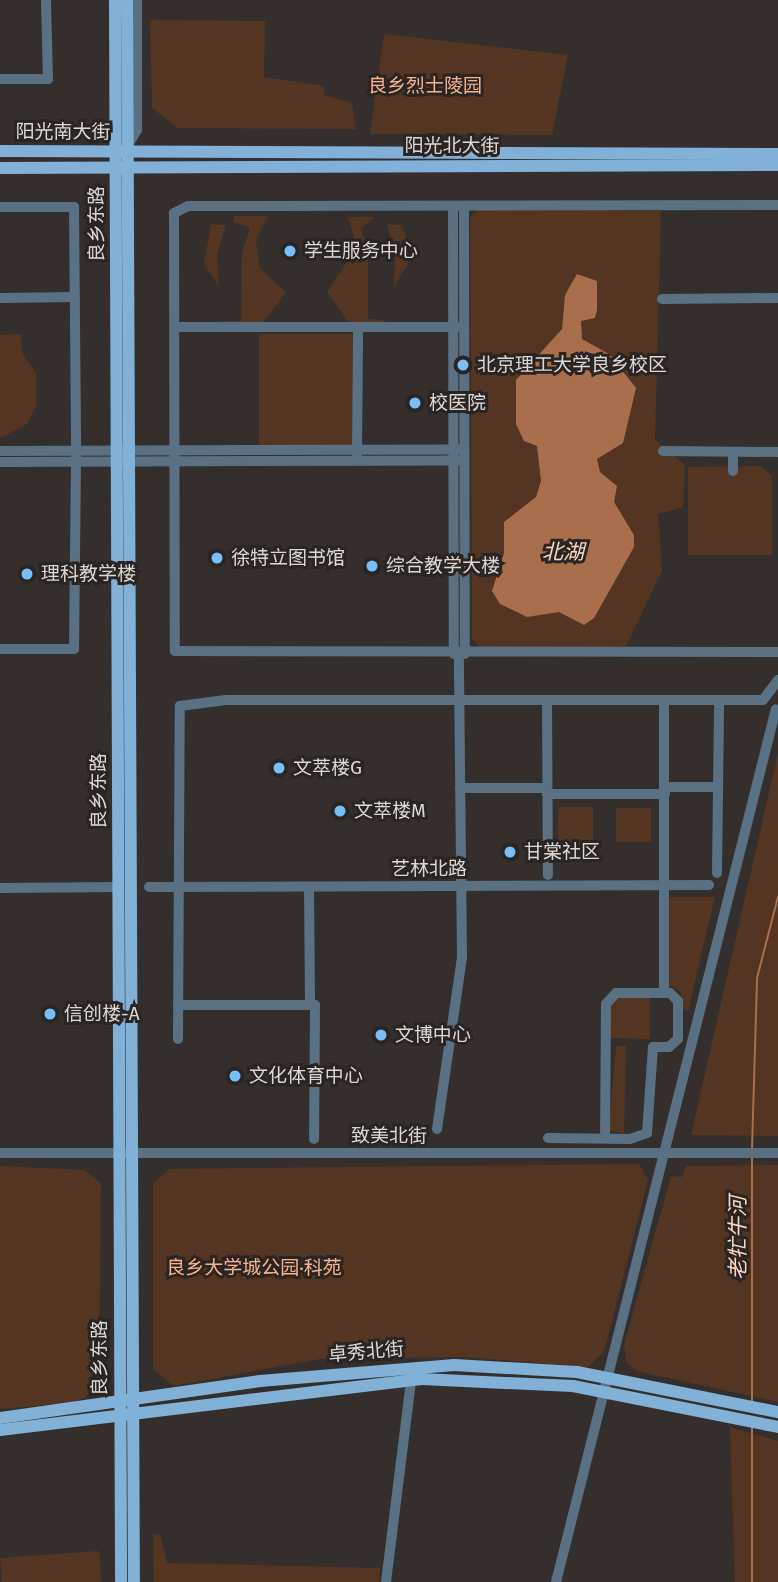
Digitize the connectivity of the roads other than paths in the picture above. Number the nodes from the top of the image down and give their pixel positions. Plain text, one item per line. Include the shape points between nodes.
1 (46, 0) edge
2 (115, 0) edge
3 (127, 0) edge
4 (137, 0) edge
5 (0, 79) edge
6 (123, 150) junction
7 (0, 151) edge
8 (778, 155) edge
9 (778, 165) edge
10 (121, 167) junction
11 (0, 168) edge
12 (778, 205) edge
13 (458, 206) junction
14 (0, 207) edge
15 (75, 297) junction
16 (0, 298) edge
17 (778, 298) edge
18 (662, 299) dead end
19 (175, 327) junction
20 (358, 327) junction
21 (458, 327) junction
22 (0, 451) edge
23 (663, 452) dead end
24 (733, 452) junction
25 (778, 452) edge
26 (458, 454) junction
27 (80, 455) junction
28 (122, 455) junction
29 (171, 455) junction
30 (357, 455) junction
31 (0, 462) edge
32 (733, 471) dead end
33 (0, 649) edge
34 (778, 652) edge
35 (459, 654) junction
36 (123, 678) junction
37 (778, 680) edge
38 (459, 701) junction
39 (547, 701) junction
40 (664, 701) junction
41 (719, 701) junction
42 (775, 709) dead end
43 (718, 787) junction
44 (460, 788) junction
45 (547, 791) junction
46 (665, 791) junction
47 (718, 873) dead end
48 (548, 874) dead end
49 (461, 886) junction
50 (665, 886) junction
51 (709, 886) dead end
52 (118, 887) junction
53 (149, 887) dead end
54 (178, 887) junction
55 (309, 887) junction
56 (0, 888) edge
57 (664, 992) junction
58 (178, 1005) junction
59 (310, 1005) junction
60 (178, 1039) dead end
61 (437, 1129) dead end
62 (314, 1139) dead end
63 (548, 1139) dead end
64 (605, 1139) junction
65 (0, 1153) edge
66 (125, 1153) junction
67 (776, 1153) edge
68 (665, 1154) junction
69 (412, 1374) junction
70 (607, 1376) junction
71 (604, 1391) junction
72 (133, 1408) junction
73 (119, 1410) junction
74 (776, 1411) edge
75 (0, 1418) edge
76 (776, 1426) edge
77 (0, 1430) edge
78 (121, 1582) edge
79 (134, 1582) edge
80 (386, 1582) edge
81 (556, 1582) edge

1 - 5 street via 48,79
2 - 6 main road
3 - 6 main road
4 - 6 street via 138,130
6 - 7 main road, 阳光南大街
6 - 8 main road, 阳光北大街
6 - 10 main road, 良乡东路
9 - 10 main road, 阳光北大街
10 - 11 main road, 阳光南大街
10 - 28 main road, 良乡东路
12 - 13 street
13 - 19 street via 179,208
13 - 21 street
14 - 15 street via 74,208
15 - 16 street
15 - 27 street
17 - 18 street
19 - 20 street
19 - 29 street
20 - 21 street
20 - 30 street
21 - 26 street
22 - 27 street
23 - 24 street
24 - 25 street
24 - 32 street
26 - 30 street
26 - 35 street
27 - 28 street
27 - 31 street
27 - 33 street via 74,649
28 - 29 street
28 - 36 main road, 良乡东路
29 - 30 street
29 - 35 street via 175,650
34 - 35 street
35 - 38 street
36 - 52 main road, 良乡东路
36 - 66 main road, 良乡东路
37 - 41 street via 763,700
38 - 39 street
38 - 44 street
38 - 54 street via 226,700 180,706
39 - 40 street
39 - 45 street
40 - 41 street
40 - 46 street
41 - 43 street
42 - 68 street
43 - 46 street
43 - 47 street
44 - 45 street
44 - 49 street
45 - 46 street
45 - 48 street
46 - 50 street
49 - 50 street, 艺林北路
49 - 55 street, 艺林北路
49 - 61 street via 462,957
50 - 51 street, 艺林北路
50 - 57 street
52 - 56 street
52 - 66 main road, 良乡东路
53 - 54 street, 艺林北路
54 - 55 street, 艺林北路
54 - 58 street
55 - 59 street
57 - 64 street via 615,993 606,1004
57 - 64 street via 678,1001 678,1039 669,1047 653,1047 652,1126 636,1139
58 - 59 street
58 - 60 street
59 - 62 street
63 - 64 street
65 - 66 street, 致美北街
66 - 68 street, 致美北街
66 - 72 main road, 良乡东路
66 - 73 main road, 良乡东路
67 - 68 street, 致美北街
68 - 70 street
69 - 70 main road, 卓秀北街 via 508,1365
69 - 71 main road, 卓秀北街
69 - 72 main road, 卓秀北街
69 - 80 street
70 - 71 street
70 - 74 main road, 卓秀北街
71 - 76 main road, 卓秀北街
71 - 81 street
72 - 73 main road, 卓秀北街
72 - 79 main road, 良乡东路
73 - 75 main road, 卓秀北街
73 - 77 main road
73 - 78 main road, 良乡东路

